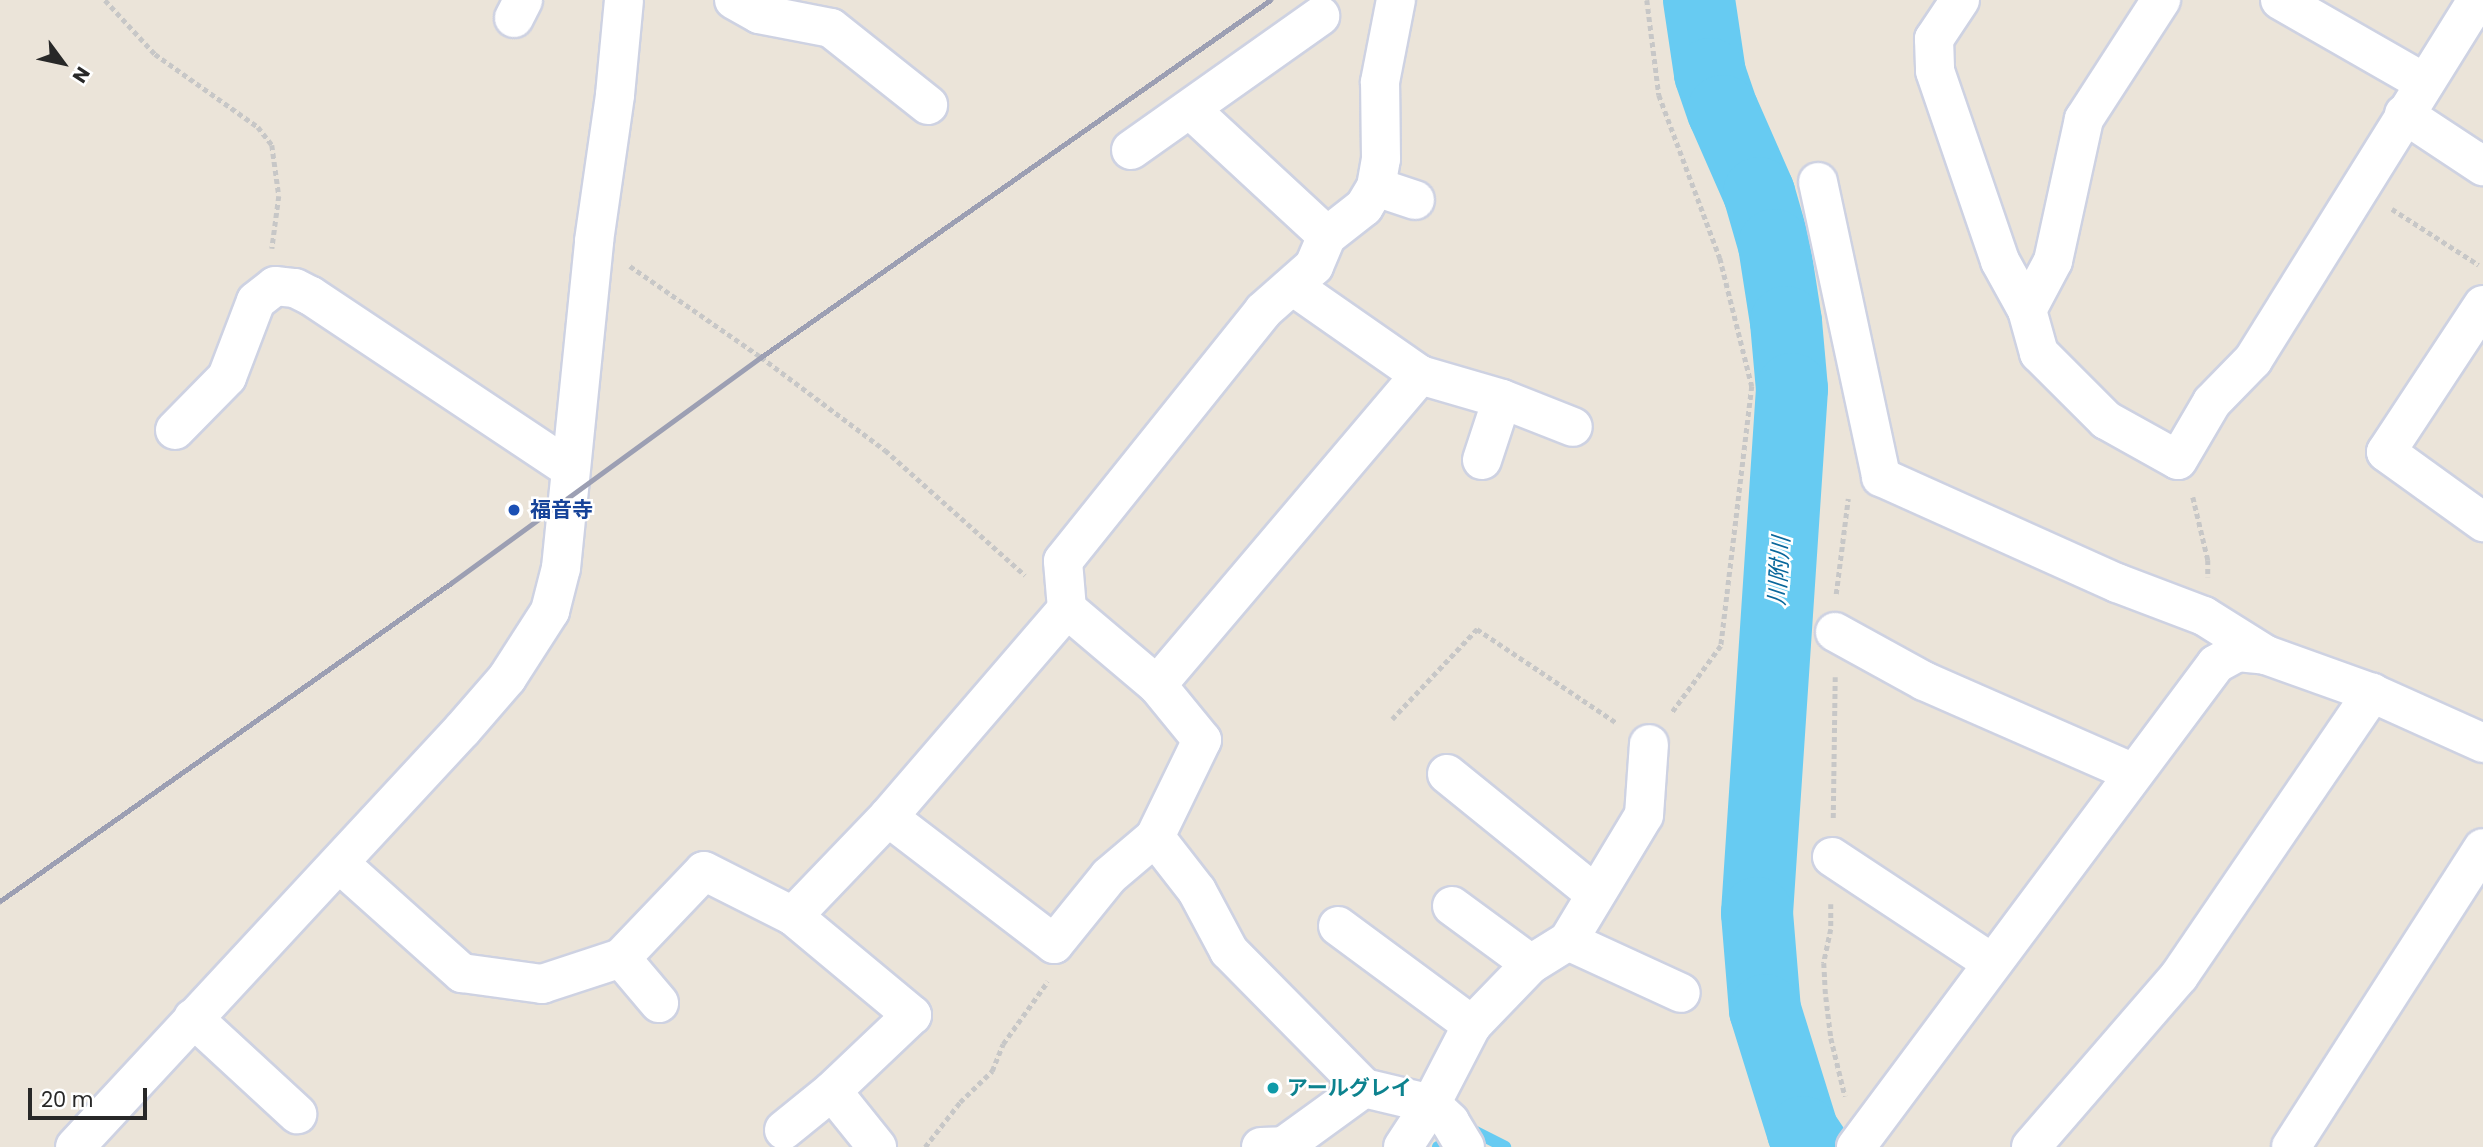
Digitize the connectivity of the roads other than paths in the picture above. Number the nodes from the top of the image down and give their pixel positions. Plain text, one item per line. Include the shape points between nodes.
1 (624, 0) edge
2 (734, 0) edge
3 (1960, 0) edge
4 (2161, 0) edge
5 (2280, 0) edge
6 (2477, 0) edge
7 (1406, 4) edge
8 (1320, 16) dead end
9 (2425, 82) junction
10 (928, 105) dead end
11 (1190, 109) junction
12 (2404, 114) junction
13 (1131, 150) dead end
14 (2483, 166) edge
15 (1818, 182) dead end
16 (1376, 187) junction
17 (1415, 200) dead end
18 (1327, 236) junction
19 (1294, 287) junction
20 (2483, 306) edge
21 (2027, 310) junction
22 (1420, 374) junction
23 (1502, 398) junction
24 (1573, 427) dead end
25 (175, 430) dead end
26 (1482, 460) dead end
27 (570, 469) junction
28 (2483, 523) edge
29 (1067, 609) junction
30 (1835, 632) road end
31 (2266, 655) junction
32 (1157, 685) junction
33 (2372, 693) junction
34 (2483, 743) edge
35 (1649, 744) road end
36 (2134, 773) junction
37 (1447, 774) dead end
38 (888, 817) junction
39 (1155, 837) junction
40 (2483, 848) edge
41 (1832, 857) road end
42 (340, 864) junction
43 (1595, 894) junction
44 (1452, 906) dead end
45 (793, 916) junction
46 (1338, 926) dead end
47 (1568, 941) junction
48 (621, 958) junction
49 (1992, 963) junction
50 (1531, 964) junction
51 (1681, 993) dead end
52 (659, 1003) dead end
53 (193, 1018) junction
54 (1472, 1025) junction
55 (1364, 1088) junction
56 (832, 1091) junction
57 (298, 1114) dead end
58 (1449, 1124) edge
59 (784, 1130) dead end
60 (1869, 1143) edge
61 (75, 1147) edge
62 (877, 1147) edge
63 (1261, 1147) edge
64 (1403, 1147) edge
65 (2031, 1147) edge
66 (2291, 1147) edge

1 - 27 street
2 - 10 street via 759,14 831,28
3 - 21 street via 1934,39 1935,71 2000,261
4 - 21 street via 2084,119 2053,261
5 - 9 street
6 - 9 street
7 - 16 street via 1380,82 1381,159
8 - 11 street
9 - 12 street
11 - 13 street
11 - 18 street
12 - 14 street
12 - 21 street via 2253,360 2212,402 2178,460 2106,420 2076,392 2039,353
15 - 31 street via 1881,477 2117,583 2204,616
16 - 17 street
16 - 18 street via 1364,206
18 - 19 street via 1314,266
19 - 22 street
19 - 29 street via 1263,311 1063,561
20 - 28 street via 2385,452
22 - 23 street
22 - 32 street
23 - 24 street
23 - 26 street
25 - 27 street via 227,377 256,301 275,286 311,296
27 - 42 street via 561,568 550,611 532,643 462,730
29 - 32 street
29 - 38 street
30 - 36 street via 1924,681
31 - 33 street
31 - 36 street via 2238,652 2216,664
32 - 39 street via 1202,740
33 - 34 street
33 - 65 street via 2179,976
35 - 43 street via 1644,815
36 - 49 street
37 - 43 street
38 - 39 street via 1054,944 1108,876
38 - 45 street
39 - 55 street via 1197,891 1229,951
40 - 66 street
41 - 49 street
42 - 48 street via 462,974 542,984
42 - 53 street
43 - 47 street
44 - 50 street
45 - 48 street via 704,871
45 - 56 street via 912,1015
46 - 54 street
47 - 50 street
47 - 51 street
48 - 52 street
49 - 60 street
50 - 54 street
53 - 57 street
53 - 61 street
54 - 58 street
55 - 58 street
55 - 63 street via 1284,1146
56 - 59 street
56 - 62 street
58 - 64 street

